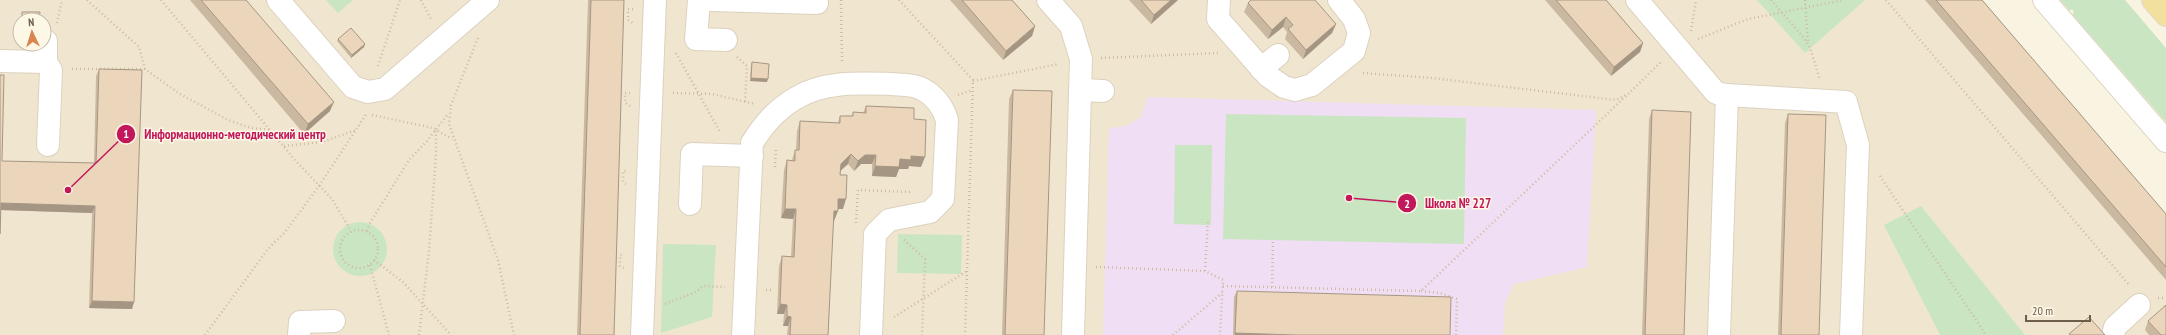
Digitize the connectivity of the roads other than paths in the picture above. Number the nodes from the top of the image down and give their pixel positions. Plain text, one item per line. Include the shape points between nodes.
1 (278, 0) edge
2 (488, 0) edge
3 (655, 0) edge
4 (699, 0) edge
5 (710, 0) edge
6 (1048, 0) edge
7 (1219, 0) edge
8 (1339, 0) edge
9 (1637, 0) edge
10 (2044, 0) edge
11 (2153, 0) edge
12 (817, 3) dead end
13 (2166, 15) edge
14 (726, 40) road end
15 (0, 61) edge
16 (1080, 90) junction
17 (1103, 91) dead end
18 (1727, 95) junction
19 (2166, 141) edge
20 (48, 145) dead end
21 (743, 156) junction
22 (690, 204) dead end
23 (2139, 305) road end
24 (334, 321) dead end
25 (300, 335) edge
26 (642, 335) edge
27 (743, 335) edge
28 (871, 335) edge
29 (1073, 335) edge
30 (1718, 335) edge
31 (1851, 335) edge
32 (2113, 335) edge

1 - 2 street via 367,103
3 - 26 street
4 - 14 street via 696,38
5 - 12 street
6 - 16 street via 1070,26 1081,59
7 - 8 street via 1218,19 1247,52 1269,62 1268,76 1284,87 1295,90 1312,85 1354,51 1359,33 1354,19
9 - 18 street via 1681,46 1716,93
10 - 19 street
11 - 13 main road
15 - 20 street via 48,57
16 - 17 street
16 - 29 street
18 - 30 street
18 - 31 street via 1846,102 1858,145
21 - 22 street via 692,154
21 - 27 street
21 - 28 street via 766,121 778,110 797,97 817,89 859,83 908,85 923,89 944,109 947,120 943,199 930,212 889,220 875,234
23 - 32 street via 2115,327
24 - 25 street via 300,322

